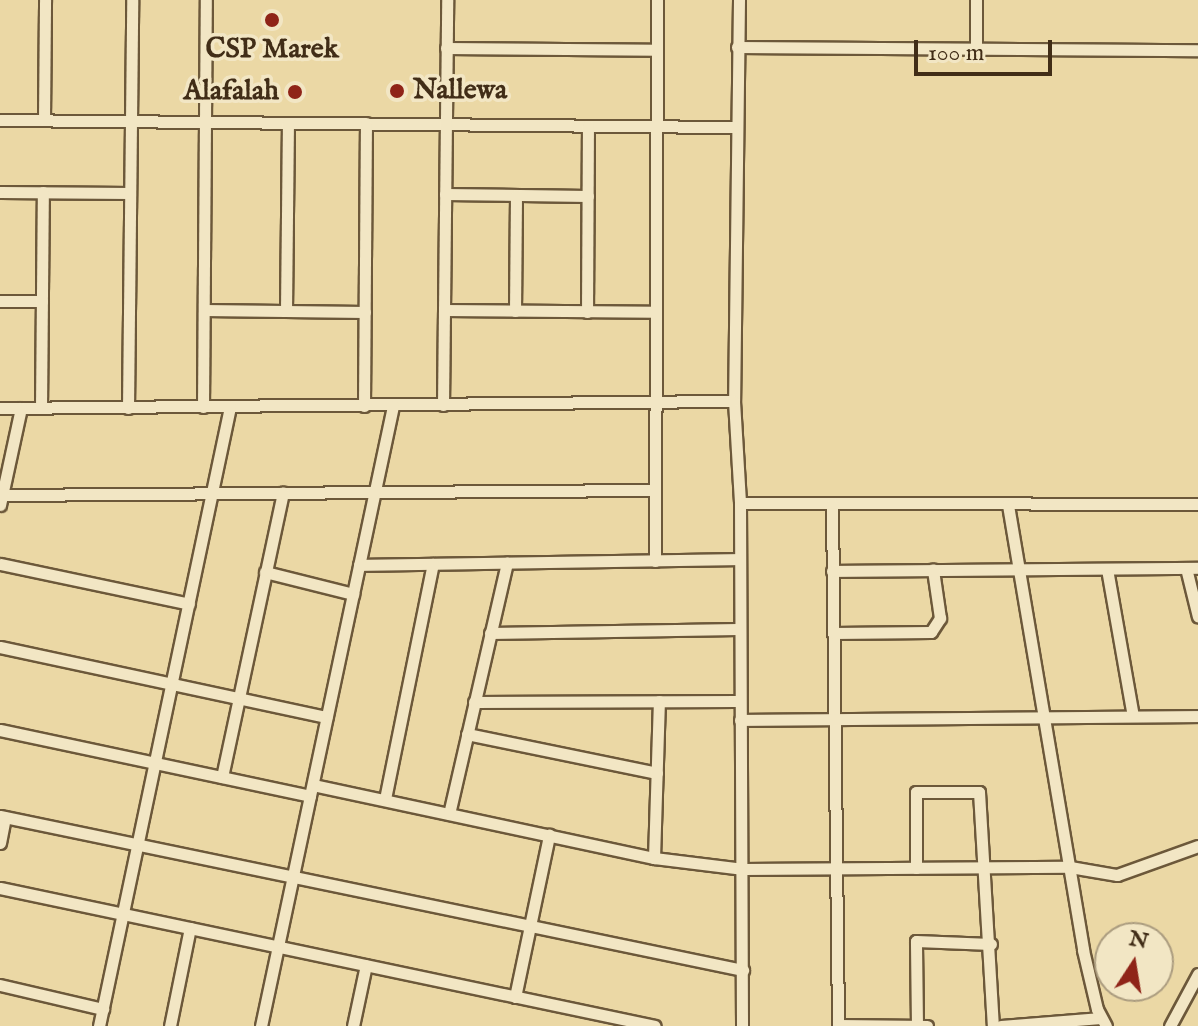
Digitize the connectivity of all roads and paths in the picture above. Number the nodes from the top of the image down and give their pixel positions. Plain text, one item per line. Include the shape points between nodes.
1 (45, 0) edge
2 (132, 0) edge
3 (206, 0) edge
4 (447, 0) edge
5 (657, 0) edge
6 (739, 0) edge
7 (976, 0) edge
8 (737, 47) junction
9 (446, 48) junction
10 (976, 49) junction
11 (656, 50) junction
12 (1198, 50) edge
13 (0, 120) edge
14 (44, 120) junction
15 (131, 121) junction
16 (205, 122) junction
17 (288, 123) junction
18 (366, 123) junction
19 (445, 124) junction
20 (588, 126) junction
21 (656, 127) junction
22 (734, 127) junction
23 (0, 192) edge
24 (43, 192) junction
25 (130, 193) junction
26 (445, 194) junction
27 (516, 195) junction
28 (588, 196) junction
29 (0, 301) edge
30 (42, 301) junction
31 (204, 310) junction
32 (444, 310) junction
33 (286, 311) junction
34 (515, 311) junction
35 (365, 312) junction
36 (587, 312) junction
37 (654, 312) junction
38 (734, 401) junction
39 (653, 404) junction
40 (443, 405) junction
41 (364, 406) junction
42 (393, 406) junction
43 (203, 407) junction
44 (230, 407) junction
45 (0, 408) edge
46 (21, 408) junction
47 (41, 408) junction
48 (128, 408) junction
49 (655, 490) junction
50 (212, 492) junction
51 (283, 492) junction
52 (374, 494) junction
53 (1, 498) edge
54 (740, 503) junction
55 (832, 504) junction
56 (1198, 504) edge
57 (1008, 505) junction
58 (738, 559) junction
59 (655, 561) junction
60 (507, 563) junction
61 (0, 564) edge
62 (433, 564) junction
63 (359, 565) junction
64 (1192, 568) edge
65 (1019, 569) junction
66 (1107, 569) junction
67 (933, 570) junction
68 (832, 571) junction
69 (265, 572) junction
70 (353, 594) junction
71 (189, 604) junction
72 (1198, 617) edge
73 (738, 629) junction
74 (490, 633) junction
75 (833, 633) junction
76 (0, 647) edge
77 (171, 685) junction
78 (238, 699) junction
79 (659, 701) junction
80 (738, 701) junction
81 (474, 702) junction
82 (1133, 716) junction
83 (1198, 716) edge
84 (327, 717) junction
85 (1045, 718) junction
86 (834, 719) junction
87 (740, 720) junction
88 (0, 730) edge
89 (467, 734) junction
90 (155, 763) junction
91 (657, 773) junction
92 (222, 777) junction
93 (311, 790) junction
94 (385, 799) junction
95 (449, 814) junction
96 (3, 817) edge
97 (549, 835) junction
98 (0, 843) edge
99 (138, 845) junction
100 (1198, 846) edge
101 (654, 858) junction
102 (1070, 867) junction
103 (916, 868) junction
104 (986, 868) junction
105 (743, 869) junction
106 (836, 869) junction
107 (293, 877) junction
108 (0, 888) edge
109 (123, 914) junction
110 (530, 927) junction
111 (190, 928) junction
112 (991, 944) junction
113 (278, 947) junction
114 (366, 965) junction
115 (743, 970) junction
116 (1198, 974) edge
117 (0, 985) edge
118 (515, 997) junction
119 (103, 1009) junction
120 (606, 1021) edge
121 (1104, 1022) edge
122 (99, 1026) edge
123 (170, 1026) edge
124 (261, 1026) edge
125 (353, 1026) edge
126 (655, 1026) edge
127 (742, 1026) edge
128 (838, 1026) edge
129 (917, 1026) edge
130 (927, 1026) edge
131 (993, 1026) edge
132 (1001, 1026) edge
133 (1170, 1026) edge

1 - 14 street
2 - 15 street
3 - 16 street
4 - 9 street
5 - 11 street
6 - 8 street
7 - 10 street
8 - 10 street
8 - 22 street
9 - 11 street
9 - 19 street
10 - 12 street
11 - 21 street
13 - 14 street
14 - 15 street
15 - 16 street
15 - 25 street
16 - 17 street
16 - 31 street
17 - 18 street
17 - 33 street
18 - 19 street
18 - 35 street
19 - 20 street
19 - 26 street
20 - 21 street
20 - 28 street
21 - 22 street
21 - 37 street
22 - 38 street
23 - 24 street
24 - 25 street
24 - 30 street
25 - 48 street
26 - 27 street
26 - 32 street
27 - 28 street
27 - 34 street
28 - 36 street
29 - 30 street
30 - 47 street
31 - 33 street
31 - 43 street
32 - 34 street
32 - 40 street
33 - 35 street
34 - 36 street
35 - 41 street
36 - 37 street
37 - 39 street
38 - 39 street
38 - 54 street
39 - 40 street
39 - 49 street
40 - 42 street
41 - 42 street
41 - 44 street
42 - 52 street
43 - 44 street
43 - 48 street
44 - 50 street
45 - 46 street
46 - 47 street
46 - 53 street
47 - 48 street
49 - 52 street
49 - 59 street
50 - 51 street
50 - 53 street
50 - 71 street
51 - 52 street
51 - 69 street
52 - 63 street
54 - 55 street
54 - 58 street
55 - 57 street
55 - 68 street
56 - 57 street
57 - 65 street
58 - 59 street
58 - 73 street
59 - 60 street
60 - 62 street
60 - 74 street
61 - 71 street
62 - 63 street
62 - 94 street
63 - 70 street
64 - 66 street
64 - 72 street
65 - 66 street
65 - 67 street
65 - 85 street
66 - 82 street
67 - 68 street
67 - 75 street via 940,618 931,632
68 - 75 street
69 - 70 street
69 - 78 street
70 - 84 street
71 - 77 street
73 - 74 street
73 - 80 street
74 - 81 street
75 - 86 street
76 - 77 street
77 - 78 street
77 - 90 street
78 - 84 street
78 - 92 street
79 - 80 street
79 - 81 street
79 - 91 street
80 - 87 street
81 - 89 street
82 - 83 street
82 - 85 street
84 - 93 street
85 - 86 street
85 - 102 street
86 - 87 street
86 - 106 street
87 - 105 street
88 - 90 street
89 - 91 street
89 - 95 street
90 - 92 street
90 - 99 street
91 - 101 street
92 - 93 street
93 - 94 street
93 - 107 street
94 - 95 street
95 - 97 street
96 - 98 street
96 - 99 street
97 - 101 street
97 - 110 street
99 - 107 street
99 - 109 street
100 - 102 street via 1123,875
101 - 105 street
102 - 104 street
102 - 121 street via 1085,963
103 - 104 street
103 - 104 street via 916,792 979,792
103 - 106 street
104 - 112 street
105 - 106 street
105 - 115 street
106 - 128 street
107 - 110 street
107 - 113 street
108 - 109 street
109 - 111 street
109 - 119 street
110 - 115 street
110 - 118 street
111 - 113 street
111 - 123 street
112 - 129 street via 916,941
112 - 131 street
113 - 114 street
113 - 124 street
114 - 118 street
114 - 125 street
115 - 127 street
116 - 133 street
117 - 119 street
118 - 120 street
119 - 122 street
120 - 126 street
121 - 132 street
128 - 129 street
129 - 130 street

